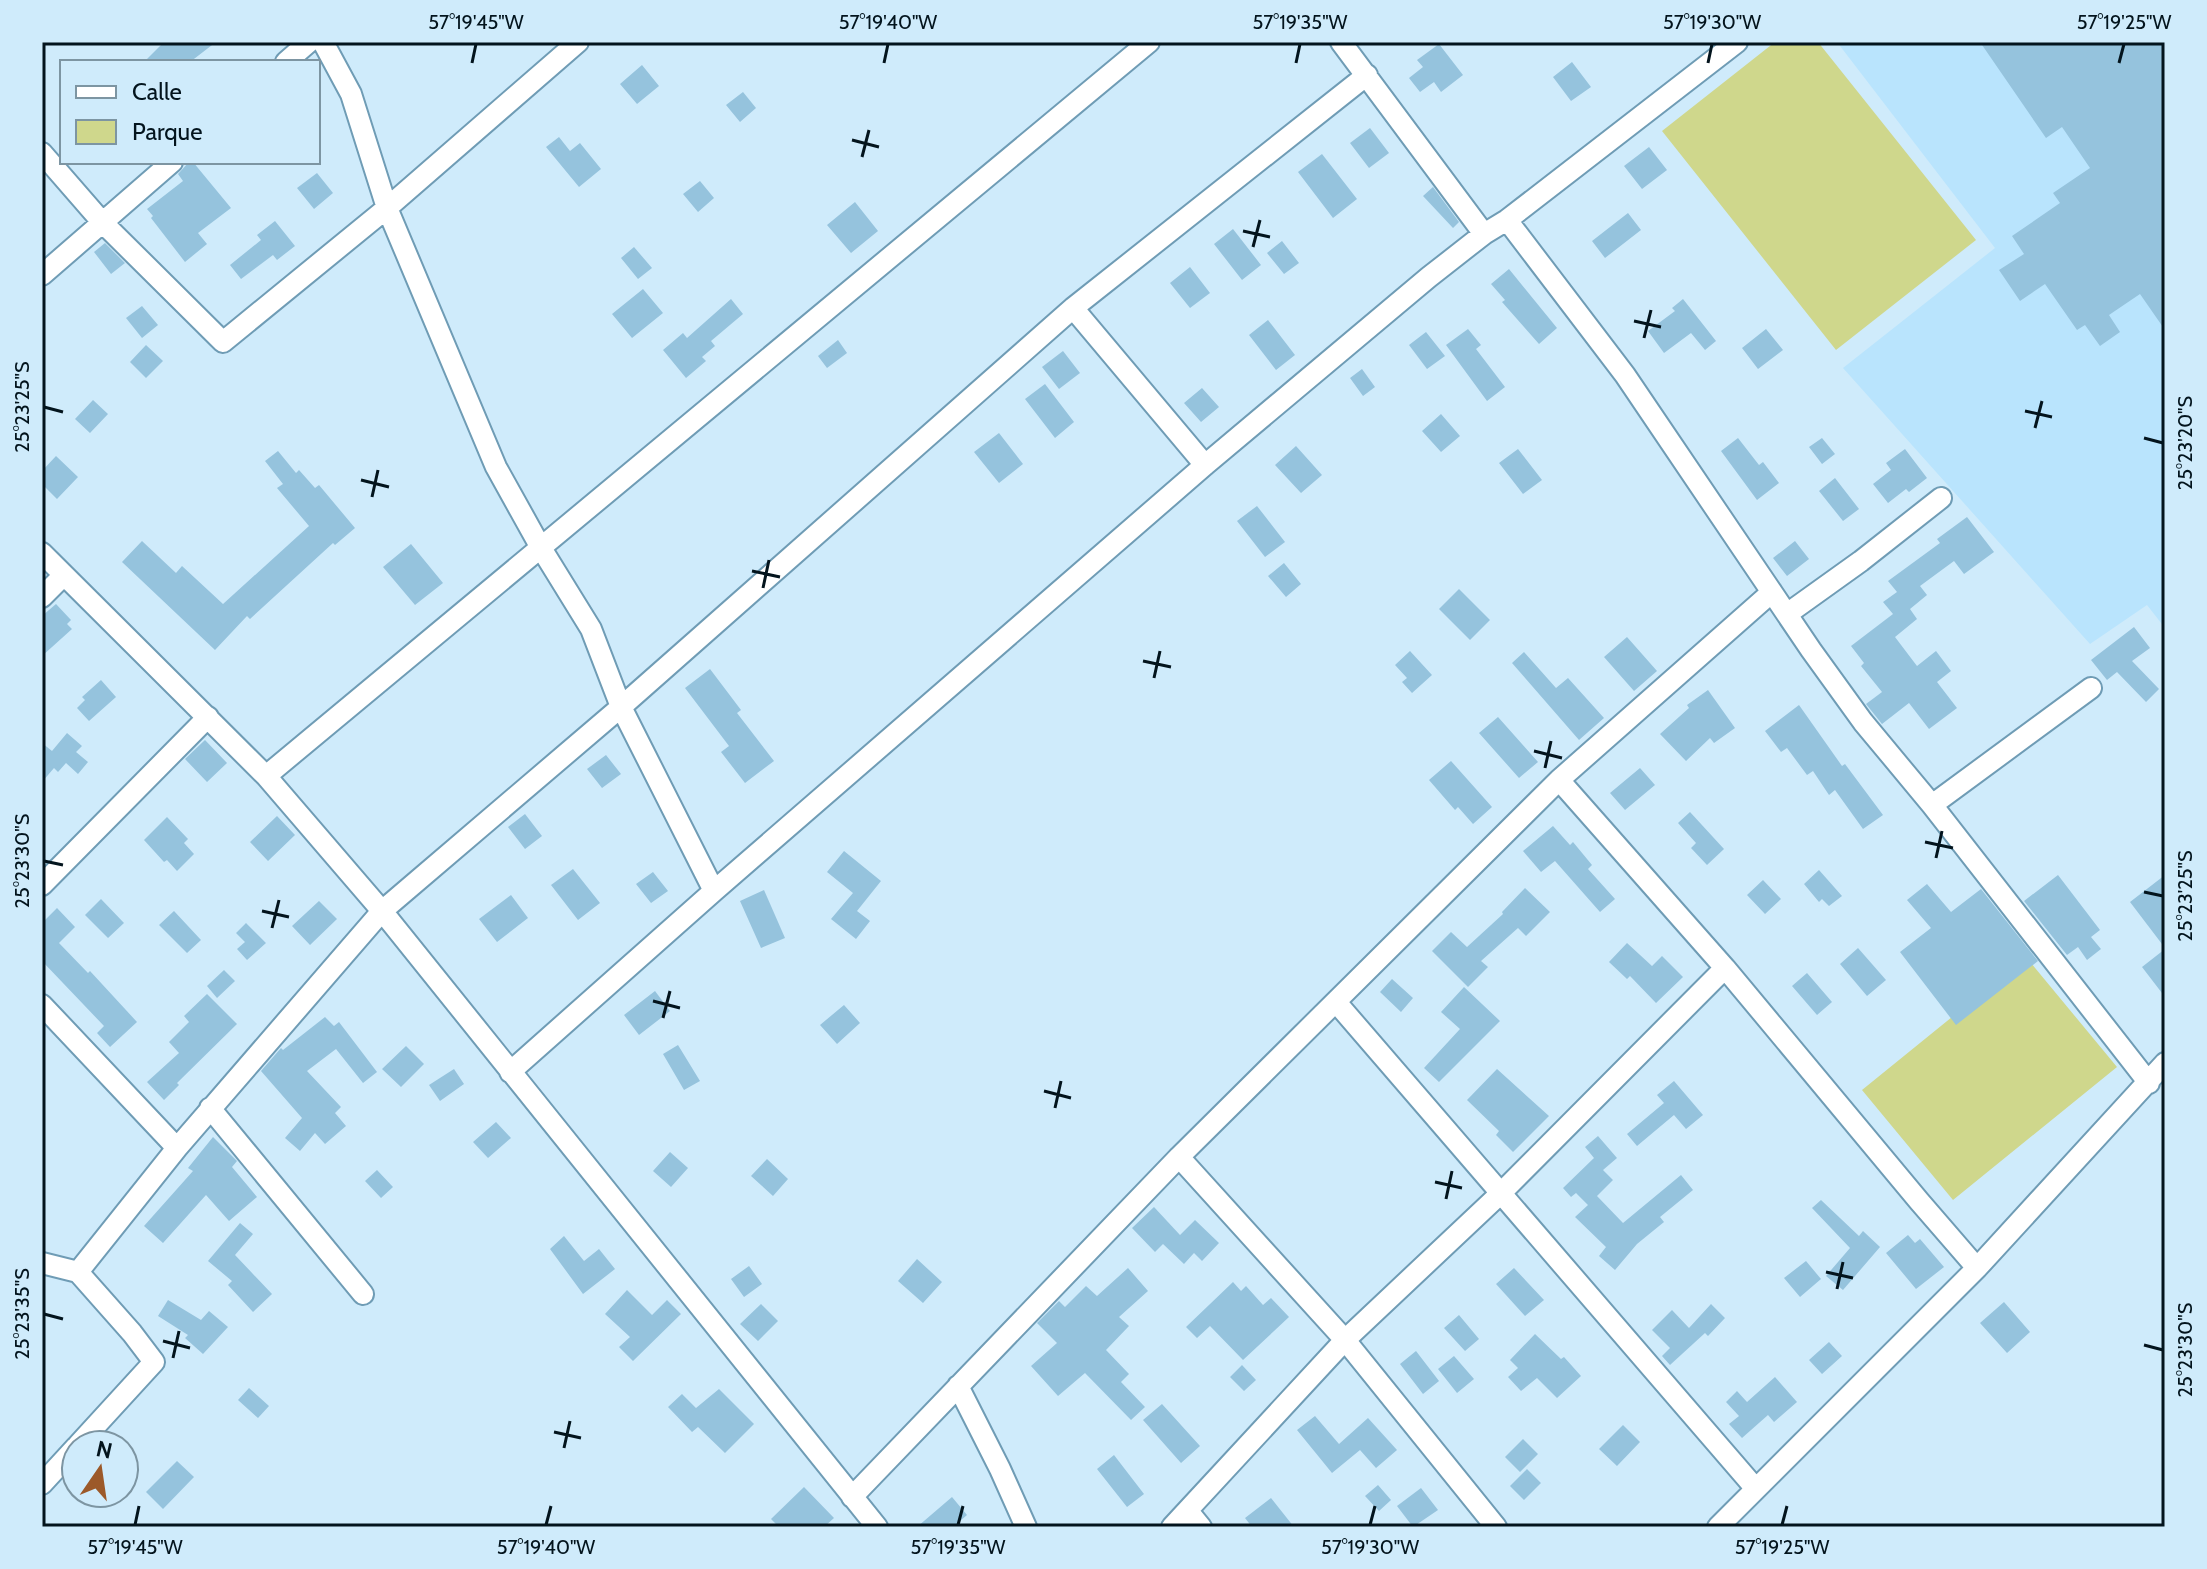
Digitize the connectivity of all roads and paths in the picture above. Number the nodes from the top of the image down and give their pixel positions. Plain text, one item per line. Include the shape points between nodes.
1 (309, 42) edge
2 (323, 42) edge
3 (578, 42) edge
4 (1149, 42) edge
5 (1341, 42) edge
6 (1737, 42) edge
7 (288, 60) edge
8 (1367, 75) junction
9 (42, 153) edge
10 (170, 164) edge
11 (387, 208) junction
12 (1507, 220) junction
13 (102, 222) junction
14 (1484, 234) junction
15 (42, 275) edge
16 (1073, 308) junction
17 (1205, 465) junction
18 (1941, 498) dead end
19 (541, 548) junction
20 (43, 556) edge
21 (64, 575) junction
22 (1772, 592) junction
23 (42, 597) edge
24 (1787, 614) junction
25 (2091, 688) dead end
26 (621, 707) junction
27 (208, 717) junction
28 (266, 776) junction
29 (1559, 780) junction
30 (1932, 805) junction
31 (42, 885) edge
32 (714, 891) junction
33 (382, 911) junction
34 (1725, 968) junction
35 (1336, 1002) junction
36 (42, 1005) edge
37 (2165, 1063) edge
38 (510, 1072) junction
39 (2149, 1083) junction
40 (210, 1108) junction
41 (177, 1148) junction
42 (1179, 1157) junction
43 (1500, 1194) junction
44 (42, 1263) edge
45 (1977, 1268) junction
46 (78, 1272) junction
47 (363, 1294) dead end
48 (1345, 1340) junction
49 (958, 1386) junction
50 (93, 1429) edge
51 (60, 1464) edge
52 (42, 1484) edge
53 (1756, 1489) junction
54 (852, 1497) junction
55 (1194, 1519) edge
56 (877, 1527) edge
57 (1026, 1527) edge
58 (1172, 1527) edge
59 (1496, 1527) edge
60 (1718, 1527) edge

1 - 7 street
2 - 11 street via 351,94
3 - 11 street
4 - 19 street
5 - 8 street
6 - 12 street
8 - 14 street
8 - 16 street
9 - 13 street
10 - 13 street
11 - 13 street via 223,342
11 - 19 street via 496,467
12 - 14 street
12 - 22 street via 1625,375
13 - 15 street
14 - 17 street
16 - 17 street
16 - 26 street
17 - 32 street
18 - 24 street
19 - 26 street via 591,629
19 - 28 street
20 - 21 street
21 - 23 street
21 - 27 street
22 - 24 street
22 - 29 street
24 - 30 street via 1863,722
25 - 30 street
26 - 32 street
26 - 33 street
27 - 28 street
27 - 31 street
28 - 33 street
29 - 34 street
29 - 35 street
30 - 39 street
32 - 38 street
33 - 38 street
33 - 40 street
34 - 43 street
34 - 45 street
35 - 42 street
35 - 43 street
36 - 41 street
37 - 39 street
38 - 54 street
39 - 45 street
40 - 41 street
40 - 47 street
41 - 46 street
42 - 48 street
42 - 49 street
43 - 48 street
43 - 53 street
44 - 46 street
45 - 53 street
46 - 50 street via 154,1362
48 - 55 street
48 - 59 street
49 - 54 street
49 - 57 street
51 - 52 street
53 - 60 street
54 - 56 street
55 - 58 street

